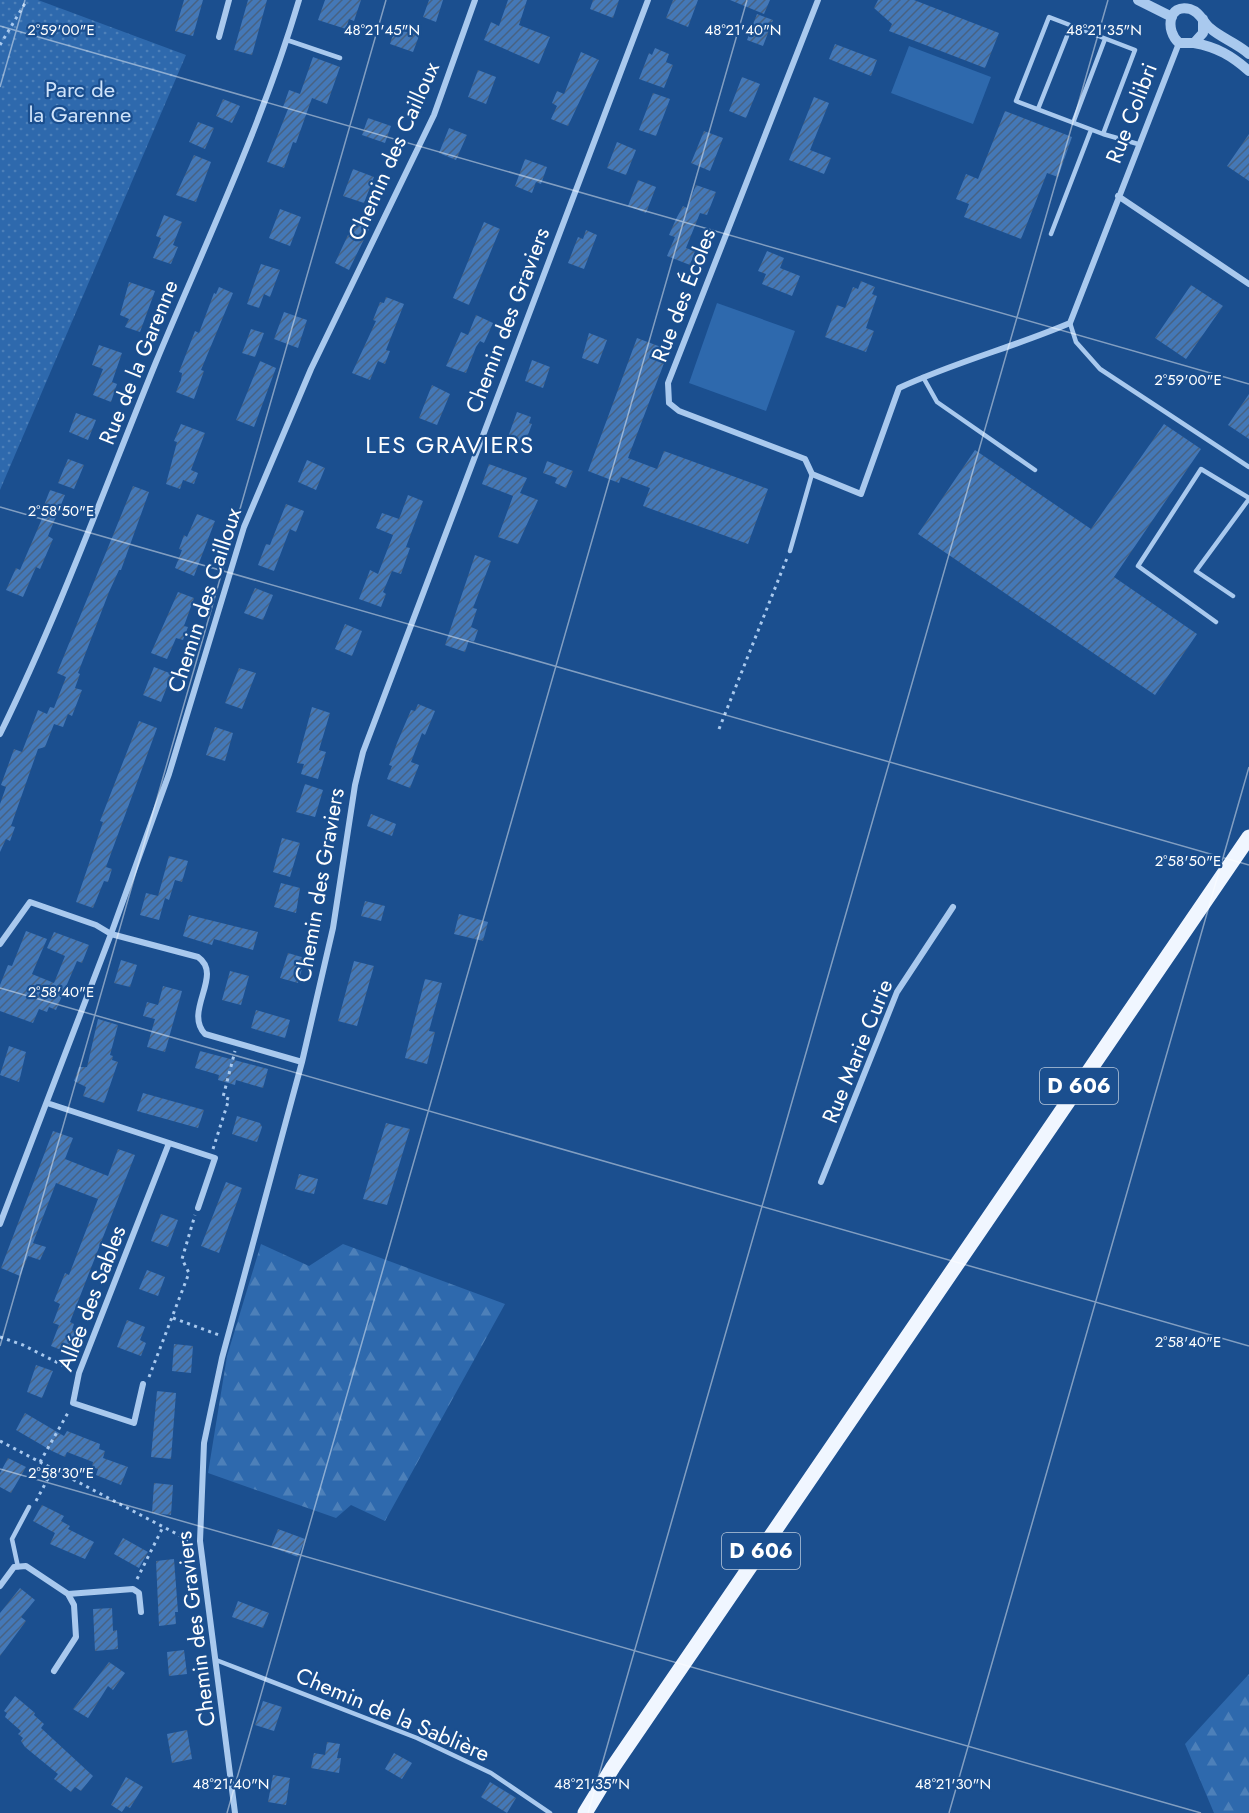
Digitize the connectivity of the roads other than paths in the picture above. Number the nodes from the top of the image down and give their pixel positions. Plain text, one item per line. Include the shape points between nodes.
1 (229, 0) edge
2 (299, 0) edge
3 (475, 0) edge
4 (648, 0) edge
5 (818, 0) edge
6 (1138, 0) edge
7 (1172, 17) junction
8 (1203, 20) junction
9 (1071, 26) junction
10 (219, 37) dead end
11 (1105, 39) junction
12 (287, 40) junction
13 (1179, 43) junction
14 (1194, 43) junction
15 (1249, 54) edge
16 (340, 58) dead end
17 (1249, 71) edge
18 (1038, 110) junction
19 (1072, 123) junction
20 (1090, 130) junction
21 (1103, 134) junction
22 (1138, 144) junction
23 (1118, 196) junction
24 (1051, 234) dead end
25 (1249, 284) edge
26 (1070, 323) junction
27 (923, 377) junction
28 (1249, 468) edge
29 (1035, 470) dead end
30 (812, 474) junction
31 (1249, 498) edge
32 (790, 551) road end
33 (1233, 596) dead end
34 (1216, 622) dead end
35 (0, 734) edge
36 (1249, 837) edge
37 (953, 907) dead end
38 (111, 934) junction
39 (0, 944) edge
40 (302, 1062) junction
41 (47, 1103) junction
42 (170, 1143) junction
43 (821, 1182) dead end
44 (198, 1208) road end
45 (0, 1224) edge
46 (143, 1384) road end
47 (29, 1507) road end
48 (18, 1566) junction
49 (0, 1586) edge
50 (68, 1594) junction
51 (141, 1612) dead end
52 (216, 1660) junction
53 (54, 1671) dead end
54 (235, 1813) edge
55 (550, 1813) edge
56 (585, 1813) edge

1 - 10 street
2 - 12 street, Rue de la Garenne
3 - 38 street, Chemin des Cailloux via 434,115 311,369 244,527 169,774
4 - 40 street, Chemin des Graviers via 363,752 333,928
5 - 30 street, Rue des Écoles via 668,383 669,403 679,411 805,459
6 - 7 street
7 - 8 street via 1192,9
7 - 13 street via 1169,30
8 - 14 street via 1203,33
8 - 15 street
9 - 11 lane
9 - 18 lane
9 - 18 lane via 1049,17 1016,100
11 - 19 lane
11 - 21 lane via 1135,50
12 - 16 lane
12 - 35 street, Rue de la Garenne via 248,148 156,362 94,520
13 - 14 street
13 - 22 street, Rue Colibri
14 - 17 street via 1233,56
18 - 19 lane
19 - 20 lane
20 - 21 lane
20 - 24 lane
21 - 22 lane
22 - 23 street, Rue Colibri
23 - 25 street
23 - 26 street, Rue Colibri
26 - 27 street
26 - 28 lane via 1076,342 1100,369
27 - 29 lane via 937,402
27 - 30 street, Rue des Écoles via 899,388 861,494
30 - 32 lane
31 - 33 lane via 1196,571
31 - 34 lane via 1201,469 1138,566
36 - 56 main road, D 606
37 - 43 street, Rue Marie Curie via 897,992
38 - 39 street via 30,902
38 - 40 street via 205,962 208,972 196,1016 198,1027 205,1034
38 - 41 street, Chemin des Cailloux
40 - 52 street, Chemin des Graviers via 227,1338 204,1443 200,1541
41 - 42 street
41 - 45 street, Chemin des Cailloux
42 - 44 street via 214,1158
42 - 46 street, Allée des Sables via 79,1373 73,1403 134,1423
47 - 48 lane via 12,1539
48 - 49 street
48 - 50 street via 26,1566
50 - 51 street via 132,1589 139,1593
50 - 53 street via 74,1605 76,1637
52 - 54 street, Chemin des Graviers
52 - 55 lane, Chemin de la Sablière via 417,1738 491,1773

